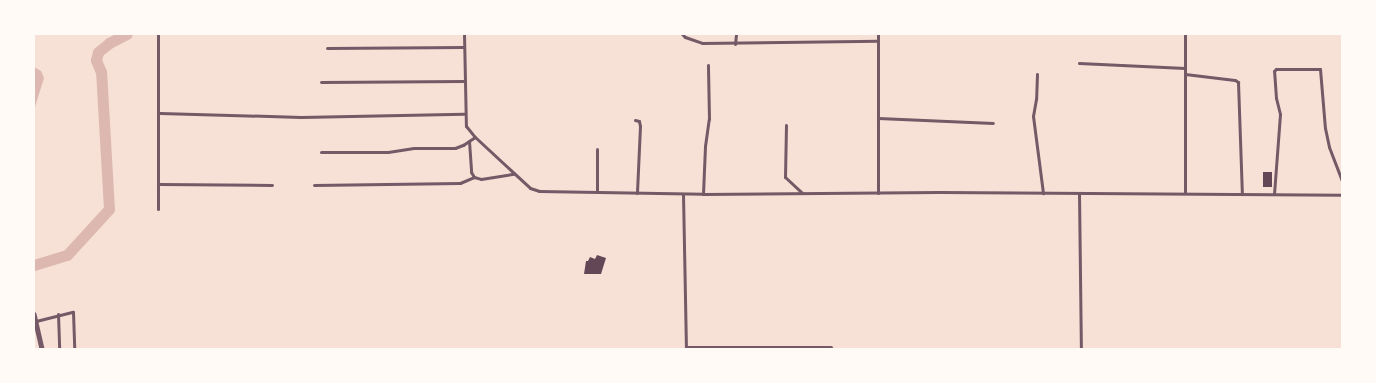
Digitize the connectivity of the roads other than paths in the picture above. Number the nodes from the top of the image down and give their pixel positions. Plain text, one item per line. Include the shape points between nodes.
1 (158, 34) edge
2 (464, 34) edge
3 (682, 34) edge
4 (736, 34) edge
5 (878, 34) edge
6 (1184, 34) edge
7 (1342, 34) edge
8 (1342, 40) edge
9 (878, 41) junction
10 (735, 44) junction
11 (464, 47) junction
12 (327, 48) dead end
13 (1079, 63) dead end
14 (708, 66) dead end
15 (1185, 68) junction
16 (1036, 74) dead end
17 (1185, 74) junction
18 (464, 81) junction
19 (321, 82) dead end
20 (160, 113) junction
21 (464, 114) junction
22 (878, 118) junction
23 (635, 120) dead end
24 (993, 123) dead end
25 (786, 125) dead end
26 (474, 137) junction
27 (469, 141) junction
28 (597, 149) dead end
29 (321, 152) dead end
30 (514, 174) junction
31 (474, 177) junction
32 (1342, 181) edge
33 (159, 184) junction
34 (272, 185) dead end
35 (314, 185) dead end
36 (597, 192) junction
37 (637, 193) junction
38 (802, 193) junction
39 (878, 193) junction
40 (1043, 193) junction
41 (1079, 193) junction
42 (1185, 193) junction
43 (683, 194) junction
44 (702, 194) junction
45 (1242, 194) junction
46 (1274, 194) junction
47 (1342, 194) edge
48 (1342, 201) edge
49 (158, 209) dead end
50 (34, 314) edge
51 (58, 314) junction
52 (36, 321) junction
53 (831, 347) dead end
54 (686, 348) edge
55 (42, 349) edge
56 (59, 349) edge
57 (74, 349) edge
58 (1081, 349) edge

1 - 20 street
2 - 11 street
3 - 10 street via 702,43
4 - 10 street
5 - 9 street
6 - 15 street
7 - 8 street
9 - 10 street
9 - 22 street
11 - 12 street
11 - 18 street
13 - 15 street
14 - 44 street via 709,119
15 - 17 street
16 - 40 street via 1033,116
17 - 42 street
17 - 45 street via 1238,82
18 - 19 street
18 - 21 street
20 - 21 street via 302,117
20 - 33 street
21 - 26 street via 466,126
22 - 24 street
22 - 39 street
23 - 37 street via 640,126
25 - 38 street via 786,177
26 - 27 street
26 - 30 street
27 - 29 street via 455,148
27 - 31 street
28 - 36 street
30 - 31 street via 481,179
30 - 36 street via 530,188 550,192
31 - 35 street via 460,183
32 - 46 street via 1325,128 1320,69 1276,69 1276,98 1280,114
33 - 34 street
33 - 49 street
36 - 37 street
37 - 43 street
38 - 39 street
38 - 44 street
39 - 40 street
40 - 41 street
41 - 42 street
41 - 58 street
42 - 45 street
43 - 44 street
43 - 54 street
45 - 46 street
46 - 47 street
47 - 48 street
50 - 52 street
51 - 52 street
51 - 56 street
51 - 57 street via 73,312
52 - 55 street
53 - 54 street

